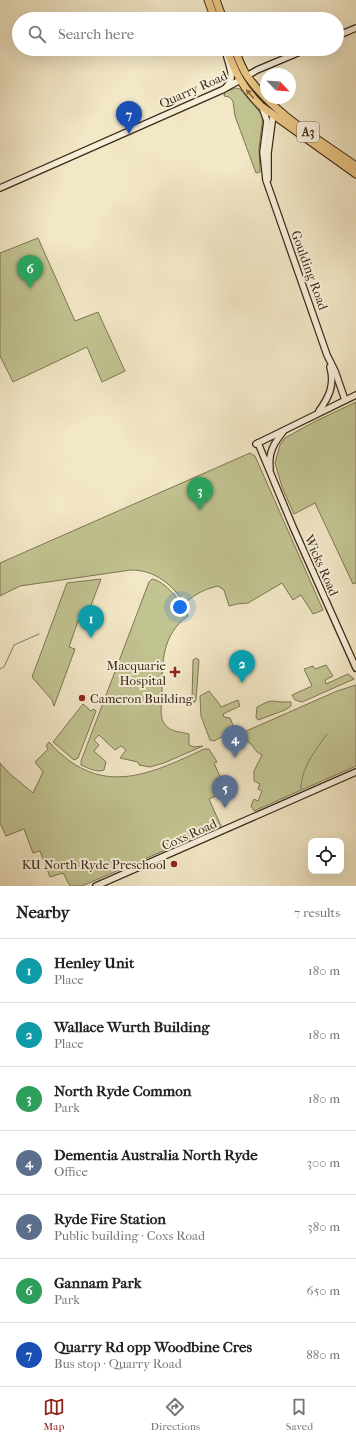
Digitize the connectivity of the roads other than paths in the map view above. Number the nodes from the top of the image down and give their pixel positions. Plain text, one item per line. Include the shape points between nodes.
1 (208, 0) edge
2 (216, 0) edge
3 (213, 12) edge
4 (220, 12) edge
5 (356, 28) edge
6 (344, 33) edge
7 (227, 56) edge
8 (229, 56) edge
9 (238, 56) edge
10 (290, 56) edge
11 (247, 76) junction
12 (240, 80) junction
13 (222, 90) junction
14 (260, 91) edge
15 (268, 104) edge
16 (273, 104) edge
17 (261, 106) junction
18 (273, 115) junction
19 (266, 142) junction
20 (356, 166) edge
21 (356, 174) edge
22 (0, 188) edge
23 (327, 355) junction
24 (331, 372) junction
25 (356, 395) edge
26 (343, 400) junction
27 (318, 413) junction
28 (285, 429) junction
29 (270, 474) junction
30 (356, 668) edge
31 (356, 772) edge
32 (96, 886) edge

1 - 3 highway
2 - 4 highway
5 - 6 main road
7 - 13 main road via 231,81
8 - 12 highway, A3
9 - 11 highway, A3
10 - 11 main road, Quarry Road
11 - 12 highway, Quarry Road
11 - 14 highway, A3
12 - 13 main road, Quarry Road
17 -> 12 highway, A3
13 - 22 main road, Quarry Road
15 - 18 highway
16 - 20 highway, A3
17 - 18 highway, A3
17 - 19 main road, Goulding Road via 266,119
18 - 19 main road, Goulding Road
18 - 21 highway, A3
19 - 23 main road, Goulding Road via 264,169 270,193
23 - 24 main road, Goulding Road
23 - 26 main road, Goulding Road via 335,371
24 - 26 main road
24 - 27 main road, Goulding Road via 330,393
25 - 26 main road
26 - 27 main road
27 - 28 main road
28 - 29 main road via 271,452
28 - 29 main road, Wicks Road via 256,444
29 - 30 main road, Wicks Road
31 - 32 main road, Coxs Road

